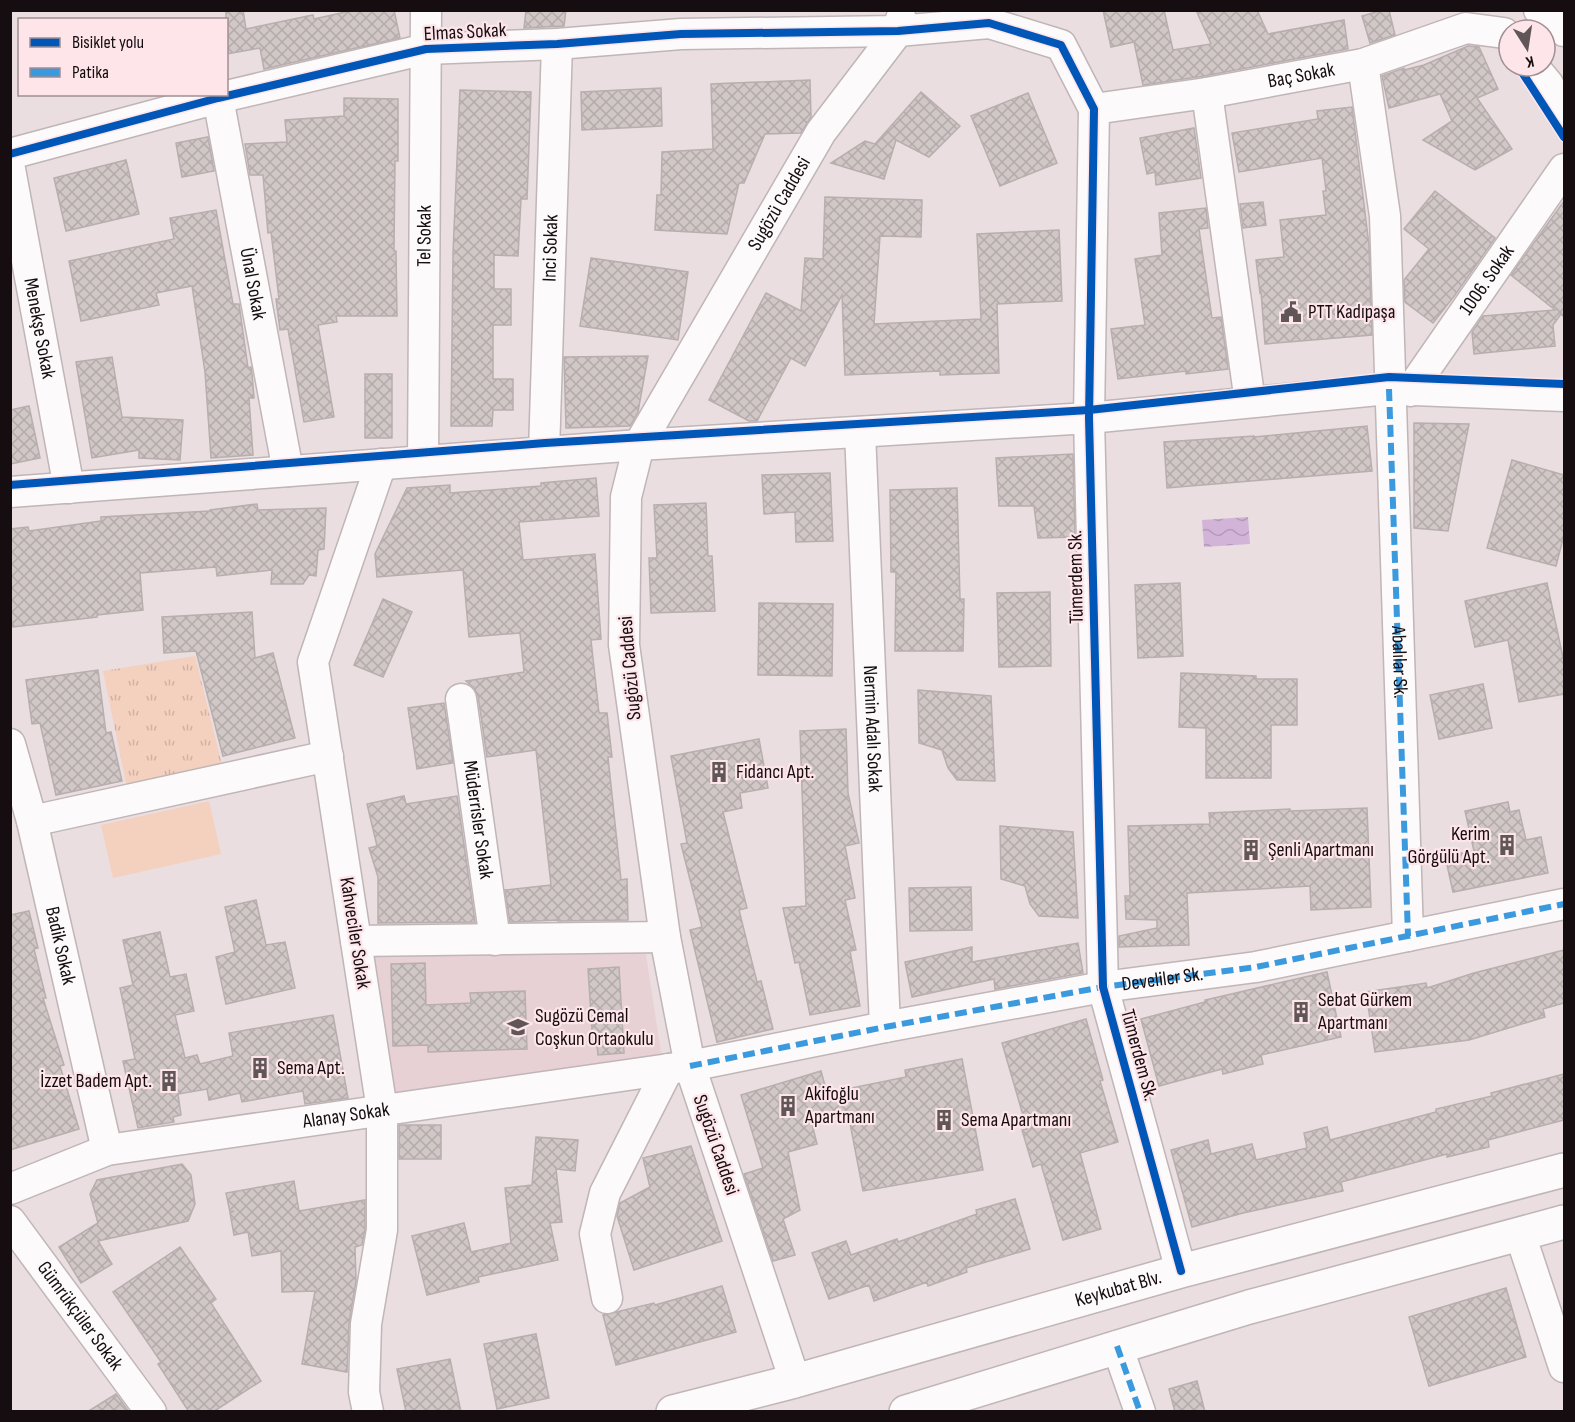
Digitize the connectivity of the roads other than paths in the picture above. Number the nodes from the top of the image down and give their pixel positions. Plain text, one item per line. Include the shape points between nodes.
1 (426, 10) edge
2 (819, 10) edge
3 (1539, 10) edge
4 (901, 21) edge
5 (1497, 27) edge
6 (1564, 31) edge
7 (840, 32) junction
8 (557, 44) junction
9 (426, 49) junction
10 (1363, 64) junction
11 (1550, 78) edge
12 (1207, 93) junction
13 (226, 96) edge
14 (228, 96) edge
15 (218, 98) junction
16 (1094, 109) junction
17 (1564, 115) edge
18 (10, 154) edge
19 (1564, 169) edge
20 (10, 170) edge
21 (1400, 390) junction
22 (1564, 396) edge
23 (1250, 402) junction
24 (1089, 418) junction
25 (860, 432) junction
26 (639, 445) junction
27 (544, 452) junction
28 (423, 461) junction
29 (381, 464) junction
30 (288, 471) junction
31 (69, 488) junction
32 (10, 492) edge
33 (461, 699) dead end
34 (10, 744) edge
35 (328, 756) junction
36 (32, 821) junction
37 (1564, 904) edge
38 (1408, 936) junction
39 (665, 937) junction
40 (495, 940) junction
41 (356, 941) junction
42 (1103, 987) junction
43 (885, 1027) junction
44 (679, 1068) junction
45 (382, 1110) junction
46 (107, 1150) junction
47 (1564, 1170) edge
48 (10, 1189) edge
49 (10, 1221) edge
50 (1563, 1229) edge
51 (1520, 1234) junction
52 (1181, 1271) junction
53 (607, 1298) dead end
54 (1117, 1346) junction
55 (1564, 1367) edge
56 (795, 1381) junction
57 (151, 1412) edge
58 (368, 1412) edge
59 (673, 1412) edge
60 (906, 1412) edge
61 (1140, 1412) edge

1 - 9 street, Tel Sokak
2 - 7 street
3 - 6 street
4 - 7 street, Elmas Sokak
4 - 16 street, Tümerdem Sk. via 989,23 1060,45
4 - 26 street, Sugözü Caddesi via 821,132
5 - 10 street, Baç Sokak via 1466,28
7 - 8 street, Elmas Sokak via 681,34
8 - 9 street, Elmas Sokak
8 - 27 street, Inci Sokak
9 - 14 street, Elmas Sokak
9 - 28 street, Tel Sokak
10 - 12 street, Baç Sokak
10 - 21 street, Abalılar Sk. via 1385,216
11 - 17 street
12 - 16 street, Baç Sokak
12 - 23 street
13 - 15 street, Elmas Sokak
15 - 18 street, Elmas Sokak
15 - 30 street, Ünal Sokak
16 - 24 street, Tümerdem Sk.
19 - 21 street, 1006. Sokak
20 - 31 street, Menekşe Sokak
21 - 22 street
21 - 23 street
21 - 38 street, Abalılar Sk.
23 - 24 street
24 - 25 street
24 - 42 street, Tümerdem Sk.
25 - 26 street
25 - 43 street, Nermin Adalı Sokak
26 - 27 street
26 - 39 street, Sugözü Caddesi via 626,498 624,645
27 - 28 street
28 - 29 street
29 - 30 street
29 - 35 street, Kahveciler Sokak via 313,662
30 - 31 street
31 - 32 street
33 - 40 street, Müderrisler Sokak
34 - 36 street, Badik Sokak
35 - 36 street
35 - 41 street, Kahveciler Sokak
36 - 46 street, Badik Sokak
37 - 38 street, Develiler Sk.
38 - 42 street, Develiler Sk. via 1256,967
39 - 40 street
39 - 44 street, Sugözü Caddesi
40 - 41 street
41 - 45 street, Kahveciler Sokak
42 - 43 street, Develiler Sk.
42 - 52 street, Tümerdem Sk.
43 - 44 street, Develiler Sk.
44 - 45 street, Alanay Sokak
44 - 53 street via 605,1193 595,1234
44 - 56 street, Sugözü Caddesi
45 - 46 street, Alanay Sokak
45 - 58 street, Kahveciler Sokak via 382,1230 366,1324 364,1392
46 - 48 street, Alanay Sokak
47 - 52 highway, Keykubat Blv.
49 - 57 street, Gümrükçüler Sokak
50 - 51 highway
51 - 54 highway
51 - 55 street
52 - 56 highway, Keykubat Blv.
54 - 60 highway
54 - 61 street
56 - 59 highway, Keykubat Blv.

